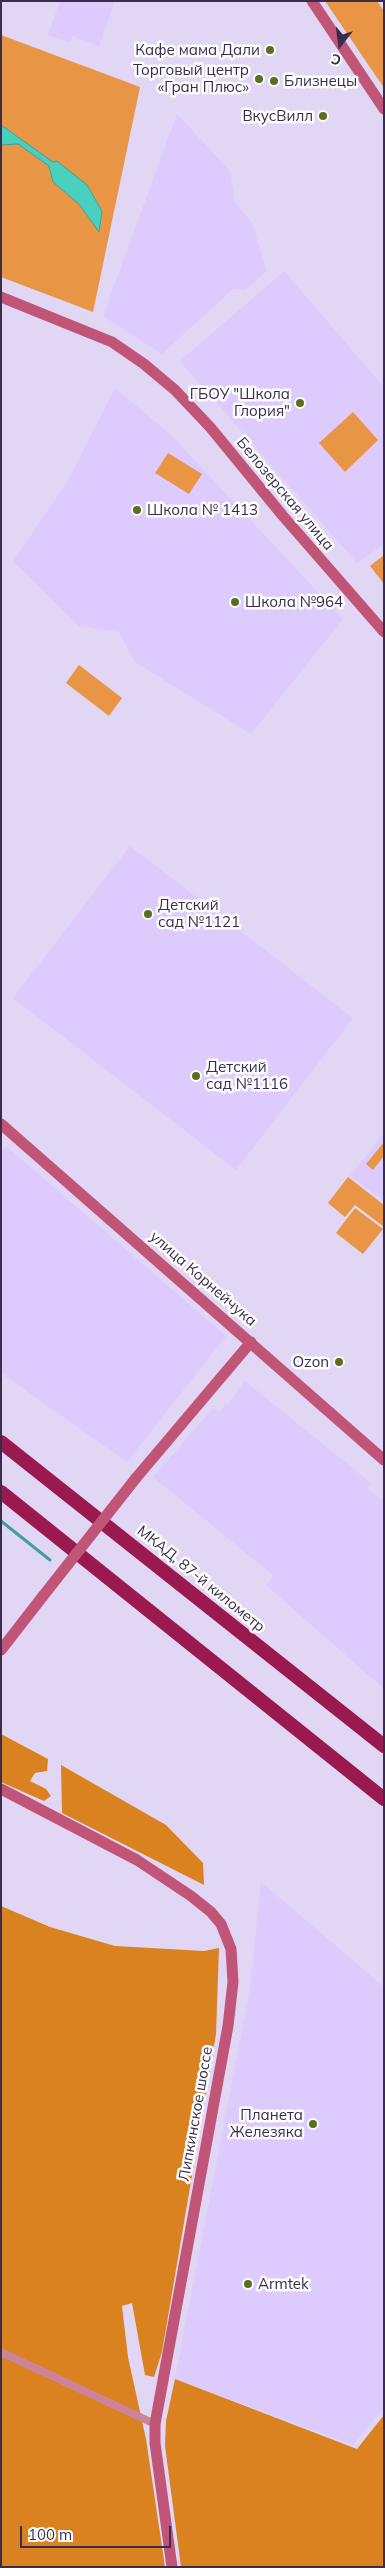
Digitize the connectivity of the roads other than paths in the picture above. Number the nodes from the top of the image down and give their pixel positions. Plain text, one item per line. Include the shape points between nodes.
1 (312, 1) edge
2 (384, 109) edge
3 (1, 297) edge
4 (384, 632) edge
5 (1, 1124) edge
6 (251, 1342) junction
7 (1, 1442) edge
8 (384, 1460) edge
9 (1, 1492) edge
10 (1, 1650) edge
11 (382, 1744) edge
12 (1, 1789) edge
13 (384, 1799) edge
14 (1, 2352) edge
15 (155, 2424) junction
16 (172, 2567) edge

1 - 2 street
3 - 4 street, Белозерская улица via 112,342 175,390
5 - 6 street, улица Корнейчука
6 - 8 street, улица Корнейчука
6 - 10 street, bridge via 136,1478
7 - 11 highway, МКАД, 87-й километр
9 - 13 highway
12 - 15 street, Липкинское шоссе via 137,1860 210,1912 229,1940 233,1972 228,2026
14 - 15 street
15 - 16 street, Липкинское шоссе

